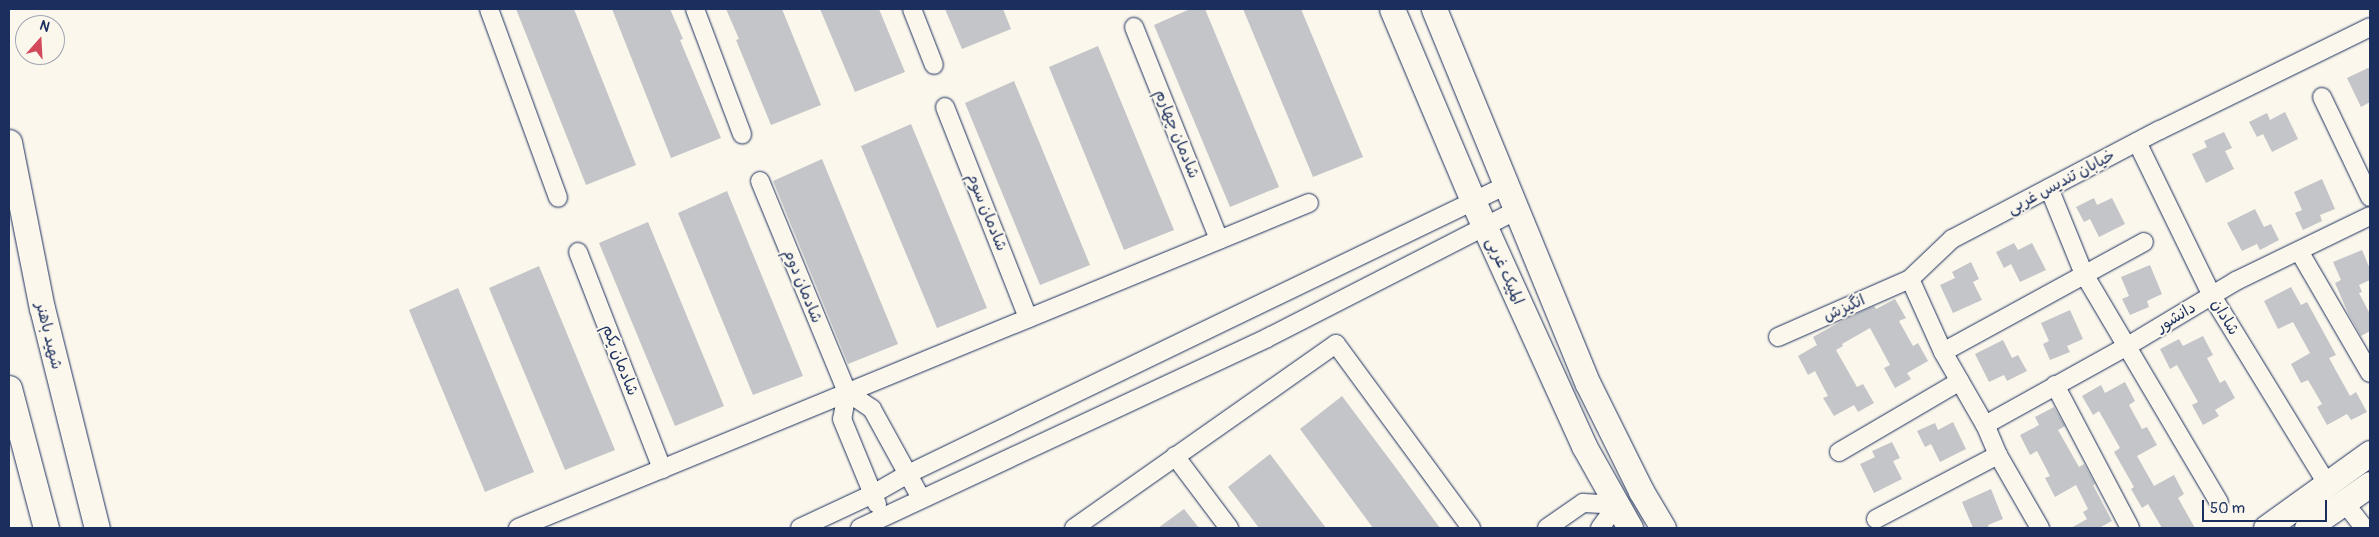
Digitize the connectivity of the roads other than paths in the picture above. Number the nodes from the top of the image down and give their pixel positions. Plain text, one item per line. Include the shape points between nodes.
1 (489, 9) edge
2 (695, 9) edge
3 (912, 9) edge
4 (1392, 9) edge
5 (1434, 9) edge
6 (1134, 27) dead end
7 (2370, 27) edge
8 (934, 64) dead end
9 (2322, 96) dead end
10 (945, 107) dead end
11 (742, 134) dead end
12 (9, 142) edge
13 (2138, 142) junction
14 (760, 181) dead end
15 (1507, 185) junction
16 (2049, 188) junction
17 (2370, 197) edge
18 (558, 198) dead end
19 (1473, 201) junction
20 (1309, 203) dead end
21 (1516, 210) junction
22 (2370, 216) edge
23 (1484, 226) junction
24 (1219, 240) junction
25 (2144, 242) dead end
26 (2299, 251) junction
27 (578, 252) dead end
28 (2084, 274) junction
29 (1910, 279) junction
30 (2212, 296) junction
31 (1028, 318) junction
32 (1778, 337) dead end
33 (2126, 347) junction
34 (1943, 352) junction
35 (2370, 373) edge
36 (1960, 381) junction
37 (2055, 385) junction
38 (9, 388) edge
39 (847, 392) junction
40 (1985, 425) junction
41 (1840, 452) dead end
42 (2370, 453) edge
43 (1998, 455) junction
44 (1175, 456) junction
45 (662, 469) junction
46 (908, 474) junction
47 (2327, 484) junction
48 (2370, 484) edge
49 (1641, 491) junction
50 (873, 494) junction
51 (921, 498) junction
52 (2220, 502) dead end
53 (2344, 502) junction
54 (1617, 504) junction
55 (883, 517) junction
56 (1876, 520) dead end
57 (2036, 527) edge
58 (46, 528) edge
59 (97, 528) edge
60 (518, 528) edge
61 (800, 528) edge
62 (860, 528) edge
63 (1074, 528) edge
64 (1229, 528) edge
65 (1471, 528) edge
66 (1547, 528) edge
67 (1600, 528) edge
68 (1630, 528) edge
69 (1663, 528) edge
70 (2130, 528) edge
71 (2266, 528) edge
72 (2307, 528) edge
73 (2364, 528) edge

1 - 18 street
2 - 11 street
3 - 8 street
4 - 19 street, المپیک غربی
5 - 15 street, المپیک غربی
6 - 24 street, شادمان چهارم
7 - 13 street, خیابان تندیس غربی
9 - 17 street
10 - 31 street, شادمان سوم
12 - 59 street, شهید باهنر via 42,308
13 - 16 street, خیابان تندیس غربی
13 - 30 street, شادان
14 - 39 street, شادمان دوم
15 - 19 street
15 - 21 street, المپیک غربی
16 - 28 street
16 - 29 street, خیابان تندیس غربی via 1952,239
19 - 23 street, المپیک غربی
19 - 46 street
20 - 24 street
21 - 23 street
21 - 49 street, المپیک غربی via 1588,384
22 - 26 street, دانشور
23 - 51 street via 1267,338
23 - 54 street, المپیک غربی via 1584,446
24 - 31 street
25 - 28 street
26 - 30 street, دانشور
26 - 35 street
27 - 45 street, شادمان یکم
28 - 33 street
28 - 34 street
29 - 32 street, انگیزش
29 - 34 street
30 - 33 street, دانشور
30 - 47 street, شادان
31 - 39 street
33 - 37 street, دانشور
33 - 52 street
34 - 36 street
36 - 40 street
36 - 41 street
37 - 40 street, دانشور
37 - 70 street
38 - 58 street
39 - 45 street
39 - 46 street via 872,409
39 - 50 street via 842,419
40 - 43 street
42 - 47 street
43 - 56 street
43 - 57 street
44 - 63 street
44 - 64 street
44 - 65 street via 1336,344
45 - 60 street
46 - 50 street
46 - 51 street
47 - 71 street
48 - 53 street
49 - 54 street
49 - 69 street, المپیک غربی
50 - 55 street
50 - 61 street
51 - 55 street
53 - 72 street
53 - 73 street
54 - 66 street via 1583,503
54 - 67 street
54 - 68 street, المپیک غربی
55 - 62 street

